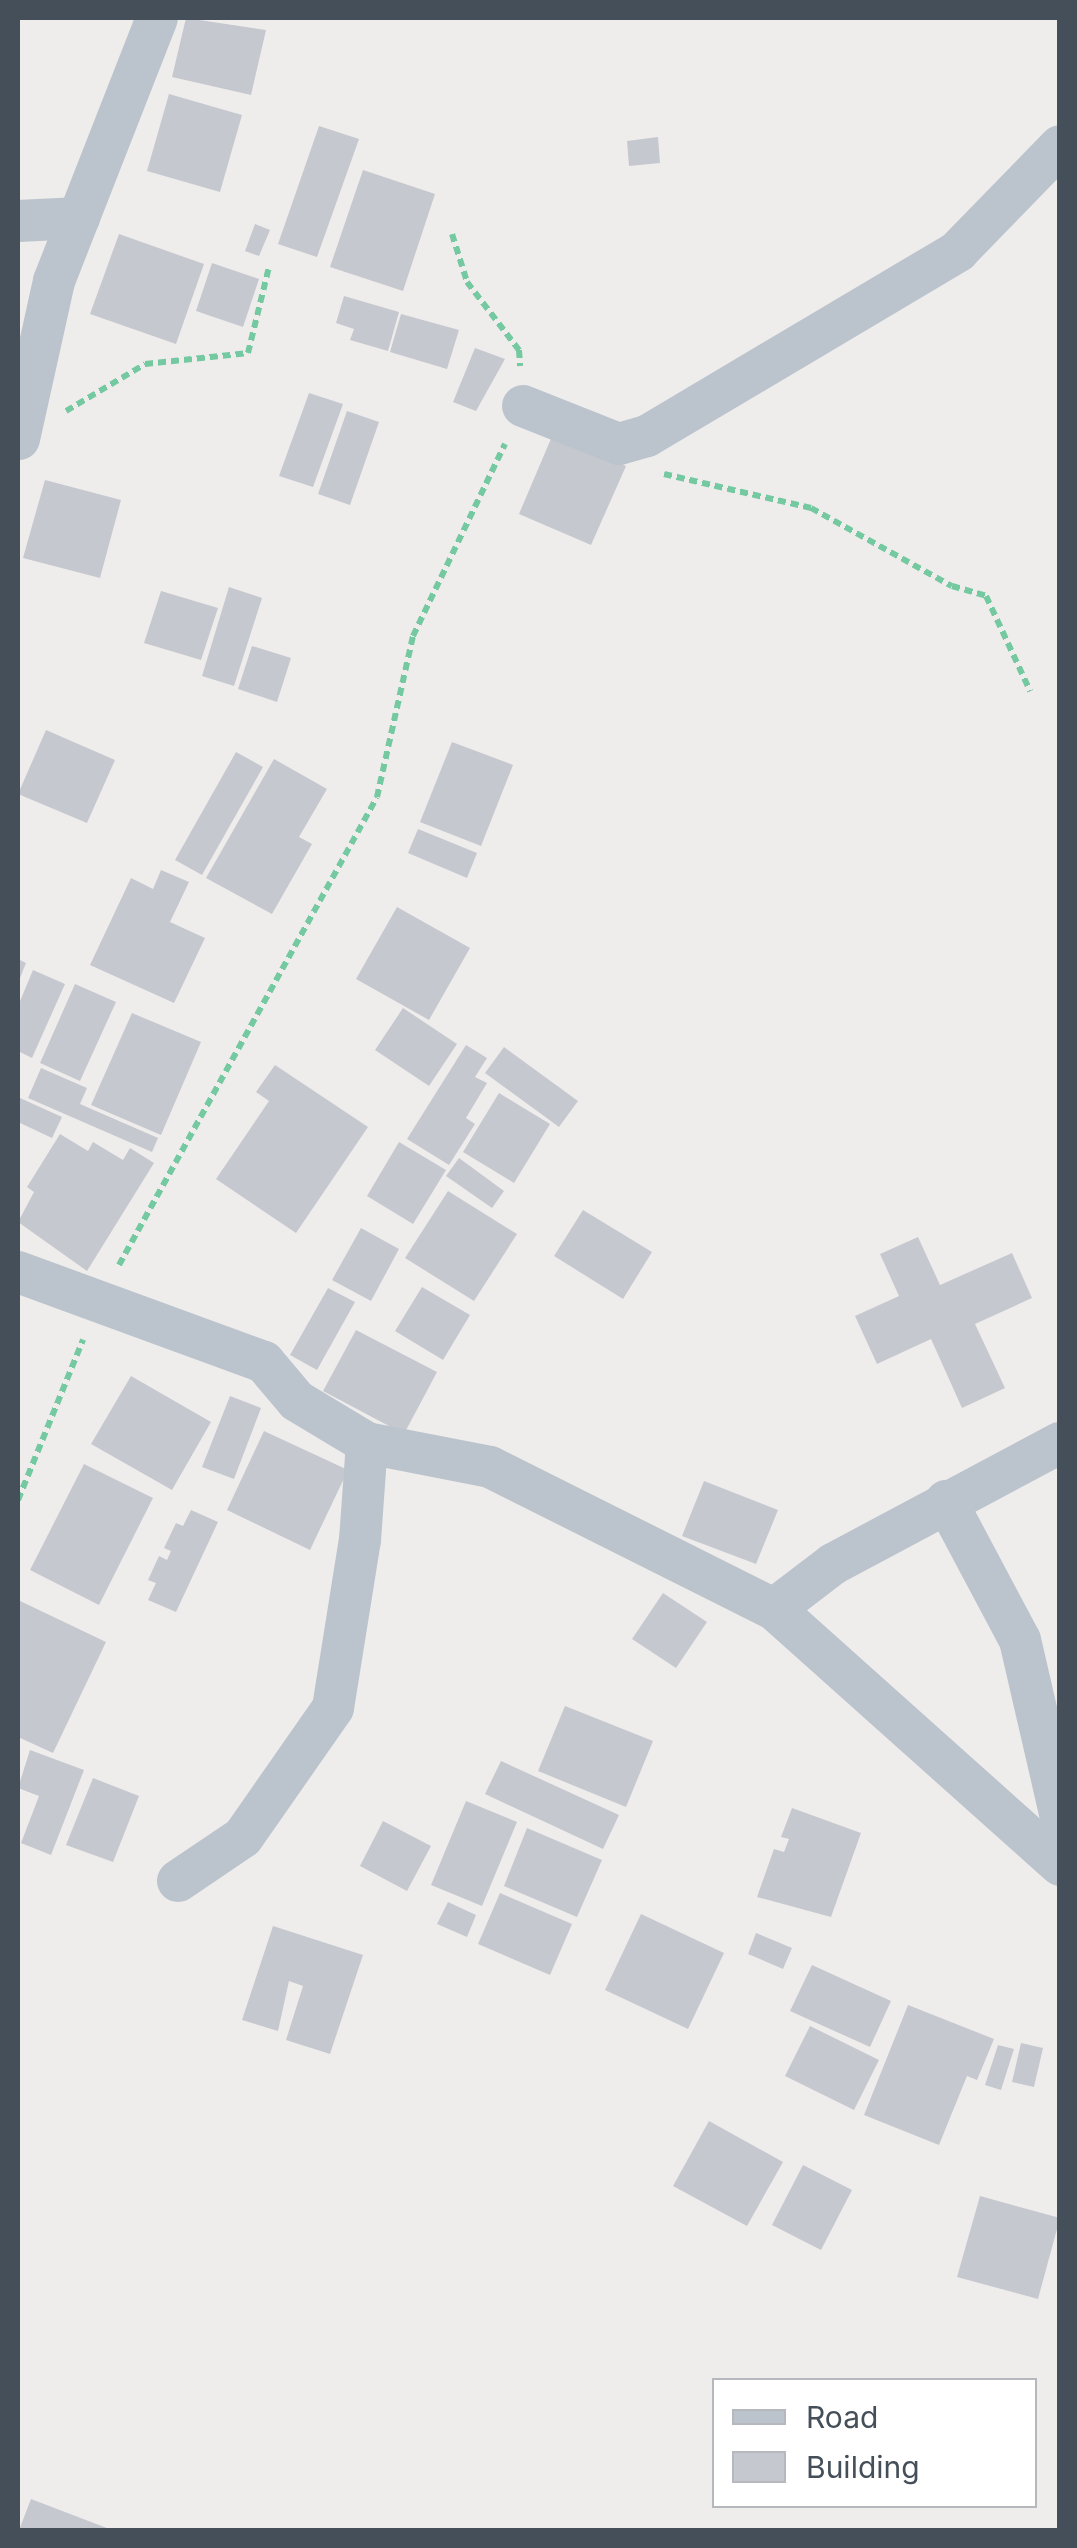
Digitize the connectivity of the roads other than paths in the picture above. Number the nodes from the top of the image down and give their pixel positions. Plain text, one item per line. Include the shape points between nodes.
1 (157, 18) edge
2 (1060, 146) edge
3 (79, 218) junction
4 (18, 222) edge
5 (523, 406) road end
6 (19, 438) edge
7 (18, 1272) edge
8 (368, 1443) junction
9 (1060, 1443) edge
10 (946, 1501) junction
11 (774, 1610) junction
12 (1060, 1814) edge
13 (1060, 1865) edge
14 (178, 1881) dead end

1 - 3 street
2 - 5 street via 958,251 647,436 619,444
3 - 4 street
3 - 6 street via 54,281
7 - 8 street via 264,1362 296,1401
8 - 11 street via 490,1467
8 - 14 street via 360,1540 332,1708 243,1837
9 - 10 street
10 - 11 street via 833,1564
10 - 12 street via 1020,1640
11 - 13 street

